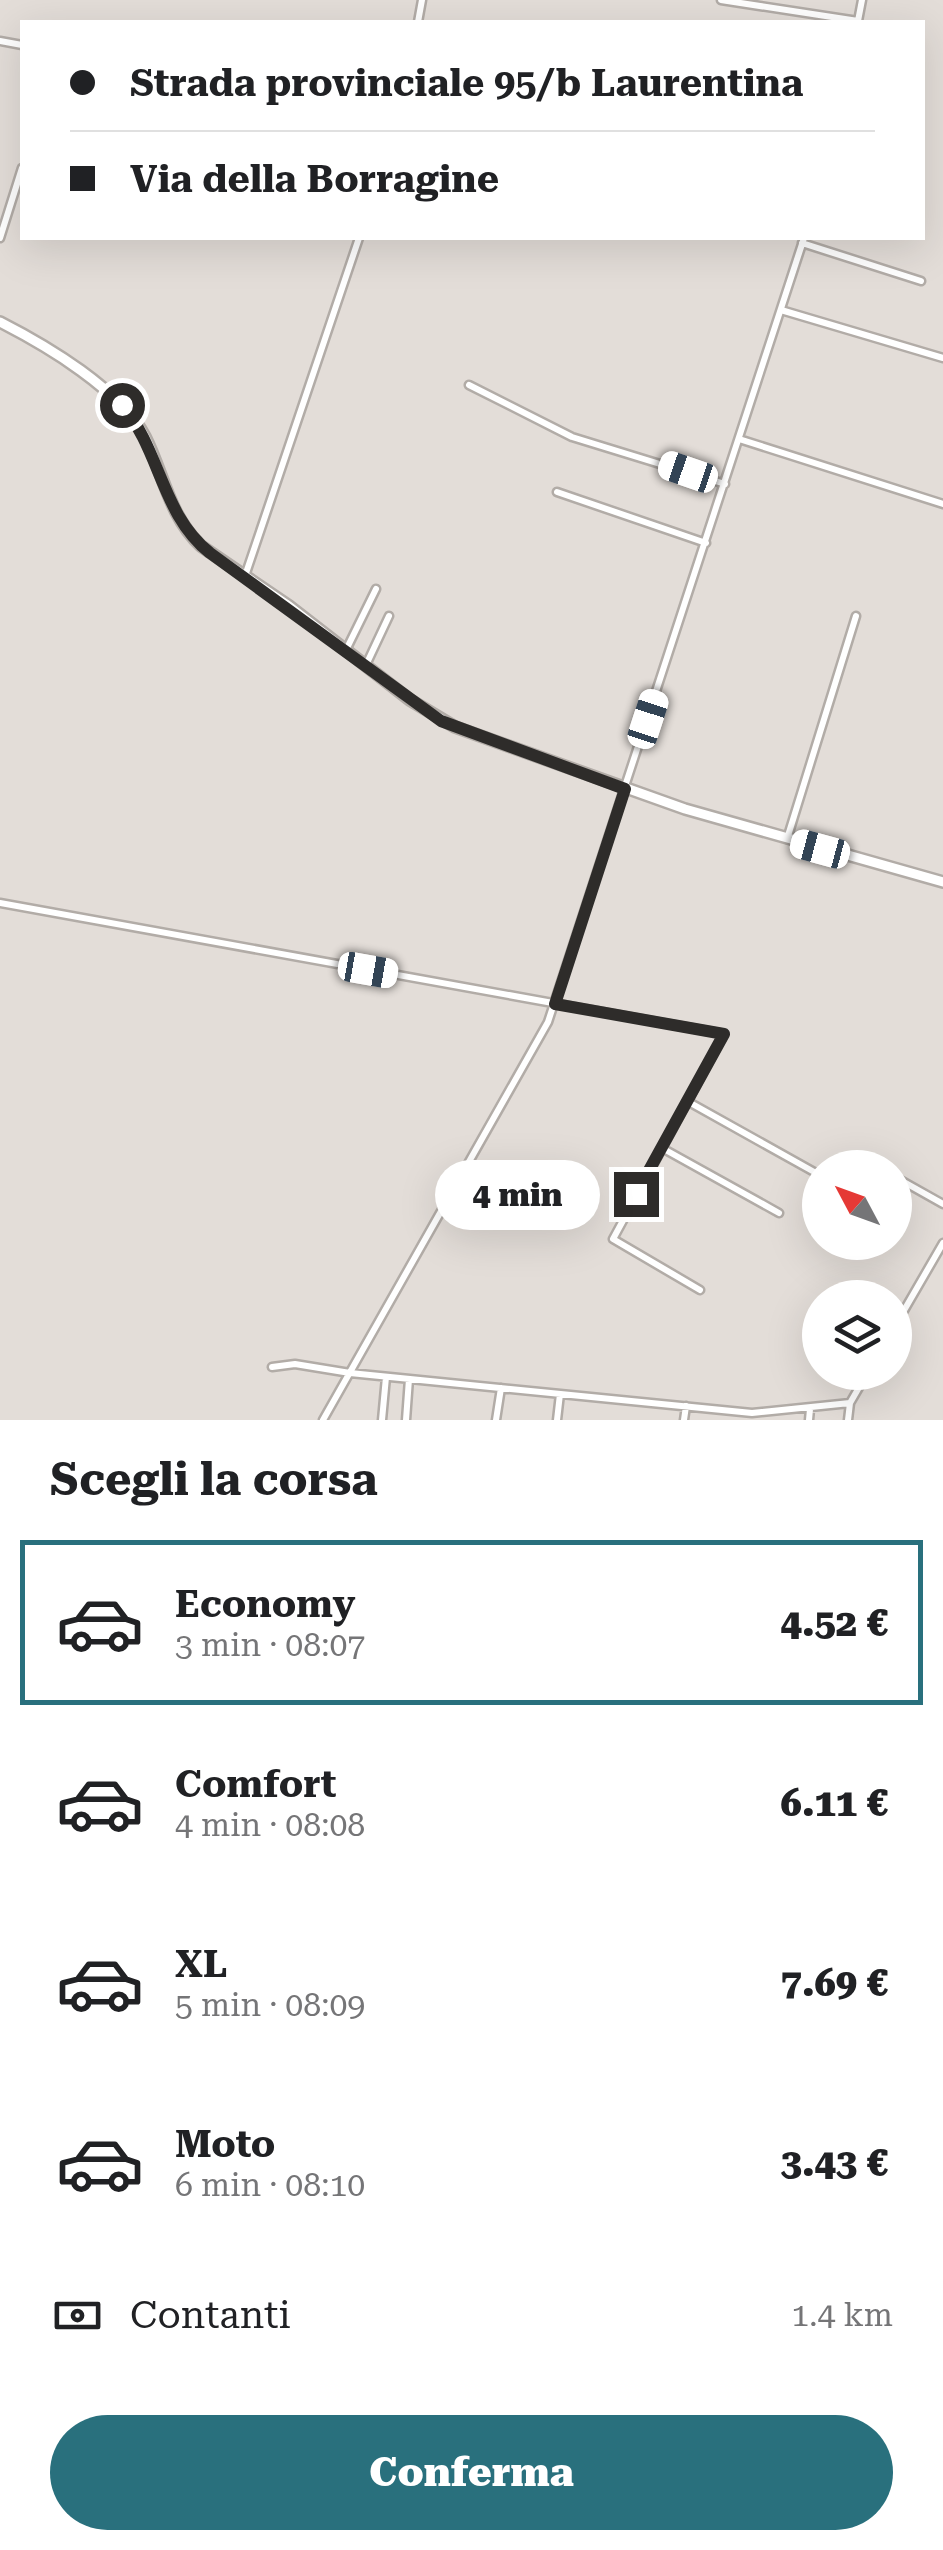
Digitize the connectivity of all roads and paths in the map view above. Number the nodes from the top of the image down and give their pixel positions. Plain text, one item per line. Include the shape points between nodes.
1 (721, 0) edge
2 (846, 20) edge
3 (20, 174) edge
4 (0, 238) edge
5 (358, 240) edge
6 (803, 240) edge
7 (921, 281) dead end
8 (781, 310) junction
9 (0, 322) edge
10 (943, 358) edge
11 (469, 385) dead end
12 (739, 439) junction
13 (725, 484) junction
14 (556, 492) dead end
15 (943, 504) edge
16 (706, 543) junction
17 (245, 577) junction
18 (376, 588) dead end
19 (389, 616) dead end
20 (856, 616) dead end
21 (346, 651) junction
22 (366, 666) junction
23 (625, 789) junction
24 (787, 840) junction
25 (943, 882) edge
26 (0, 903) edge
27 (555, 1004) junction
28 (687, 1101) junction
29 (662, 1148) junction
30 (802, 1165) edge
31 (912, 1187) edge
32 (943, 1204) edge
33 (779, 1214) dead end
34 (943, 1243) edge
35 (700, 1290) dead end
36 (912, 1297) edge
37 (272, 1368) dead end
38 (350, 1373) junction
39 (386, 1377) junction
40 (409, 1379) junction
41 (500, 1388) junction
42 (858, 1390) edge
43 (560, 1394) junction
44 (850, 1404) junction
45 (686, 1406) junction
46 (810, 1409) junction
47 (728, 1410) junction
48 (768, 1416) edge
49 (323, 1420) edge
50 (382, 1420) edge
51 (406, 1420) edge
52 (496, 1420) edge
53 (557, 1420) edge
54 (684, 1420) edge
55 (727, 1420) edge
56 (809, 1420) edge
57 (848, 1420) edge

1 - 2 street
3 - 4 street
5 - 17 street
6 - 7 street
6 - 8 street
8 - 10 street
8 - 12 street
9 - 17 main road via 120,402 144,435 180,523
11 - 13 street via 572,437
12 - 13 street
12 - 15 street
13 - 16 street
14 - 16 street
16 - 23 street
17 - 21 main road
18 - 21 street
19 - 22 street
20 - 24 street
21 - 22 main road
22 - 23 main road via 450,725
23 - 24 main road
23 - 27 street
24 - 25 main road
26 - 27 street
27 - 28 street via 724,1034
27 - 38 street
28 - 29 street
28 - 30 street
29 - 33 street
29 - 35 street via 612,1240
31 - 32 street
34 - 36 street
37 - 38 street via 292,1364
38 - 39 street
38 - 49 street
39 - 40 street
39 - 50 street
40 - 41 street
40 - 51 street
41 - 43 street
41 - 52 street
42 - 44 street
43 - 45 street
43 - 53 street
44 - 46 street
44 - 57 street
45 - 47 street
45 - 54 street
46 - 48 street
46 - 56 street
47 - 48 street
47 - 55 street

